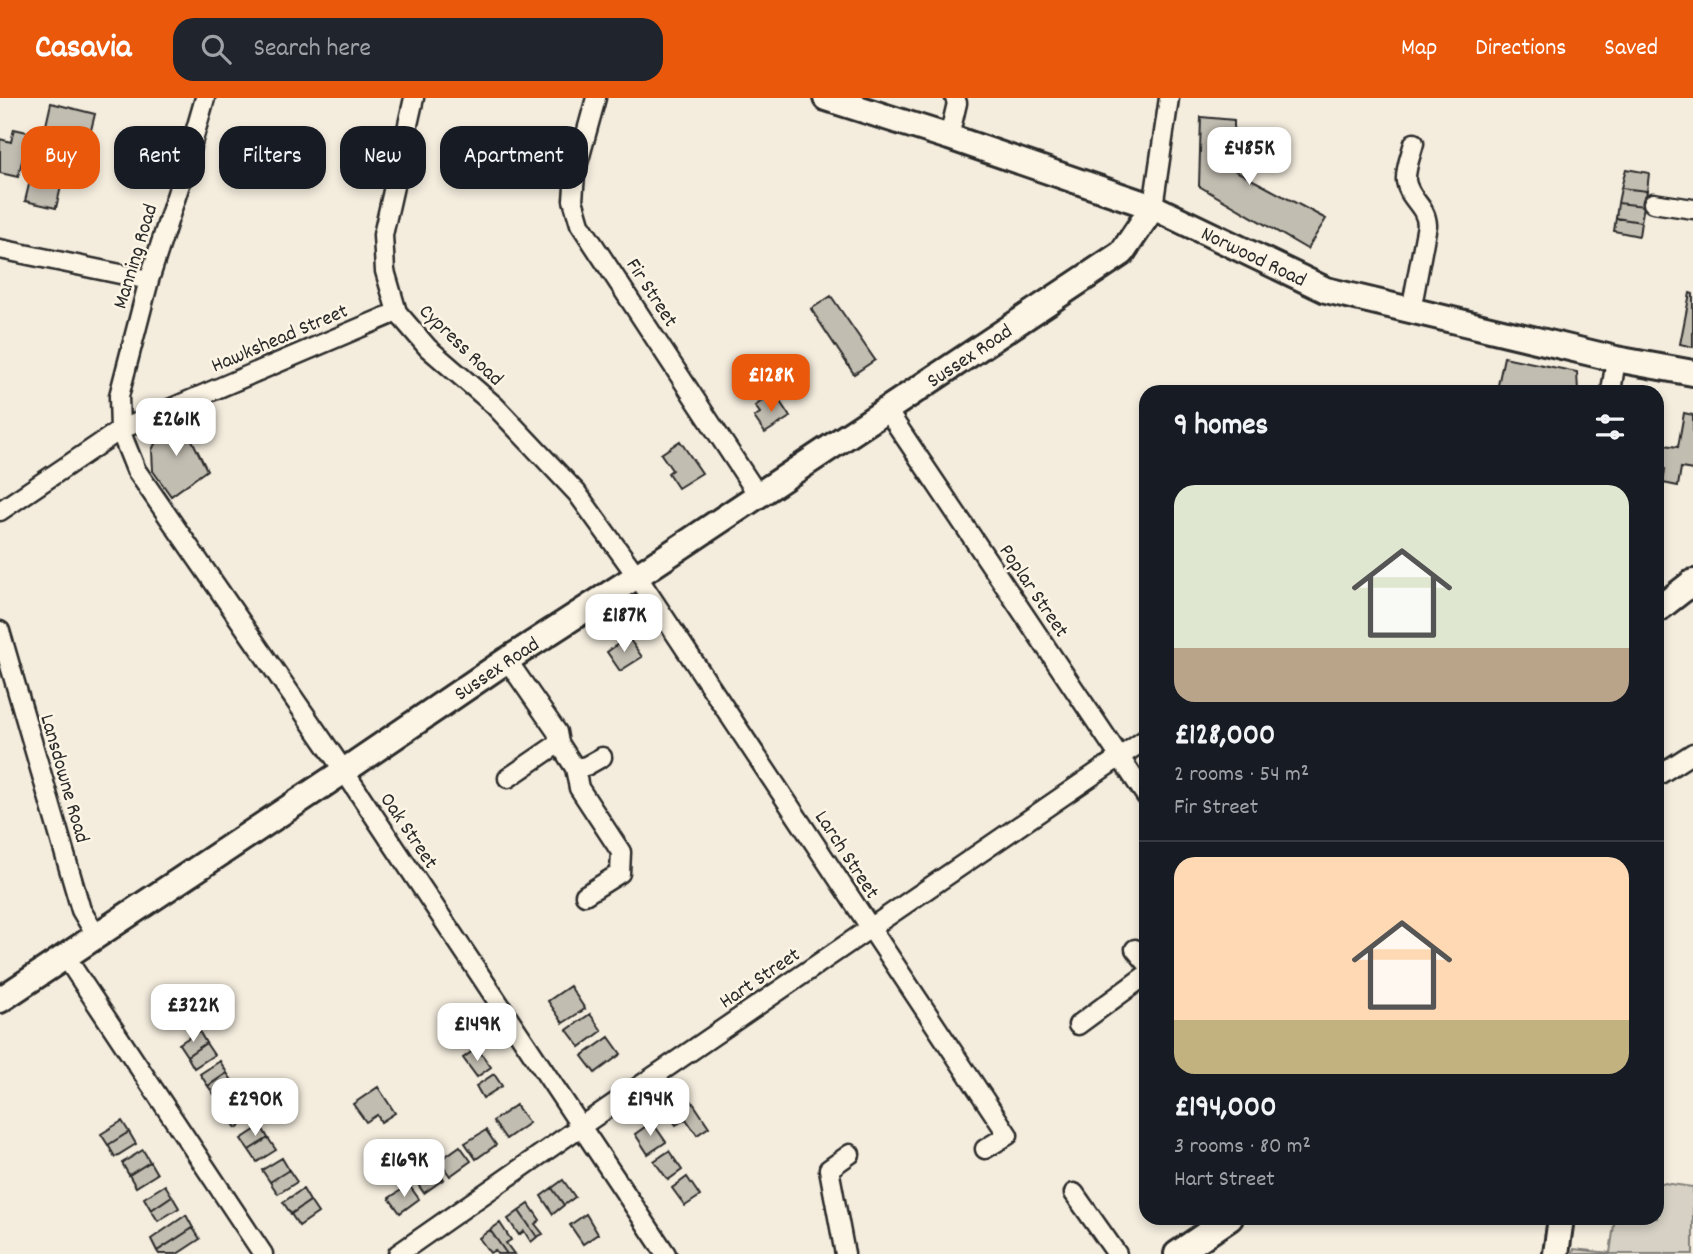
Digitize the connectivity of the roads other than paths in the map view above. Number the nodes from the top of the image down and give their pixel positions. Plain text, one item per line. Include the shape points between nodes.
1 (205, 98) edge
2 (414, 98) edge
3 (596, 98) edge
4 (826, 98) edge
5 (955, 98) edge
6 (1169, 98) edge
7 (949, 137) junction
8 (1414, 143) dead end
9 (1653, 204) dead end
10 (1153, 207) junction
11 (1693, 209) edge
12 (0, 249) edge
13 (149, 280) junction
14 (1411, 310) junction
15 (397, 312) junction
16 (1616, 359) junction
17 (1693, 373) edge
18 (1612, 385) edge
19 (886, 409) junction
20 (120, 430) junction
21 (758, 495) junction
22 (0, 511) edge
23 (637, 576) junction
24 (1693, 582) edge
25 (1664, 605) edge
26 (0, 631) edge
27 (507, 660) junction
28 (559, 743) junction
29 (1139, 743) edge
30 (1693, 752) edge
31 (1120, 756) junction
32 (602, 757) dead end
33 (575, 768) junction
34 (344, 771) junction
35 (1664, 771) edge
36 (508, 778) dead end
37 (1139, 785) edge
38 (585, 895) dead end
39 (870, 929) junction
40 (96, 935) junction
41 (65, 956) junction
42 (1139, 980) edge
43 (0, 1000) edge
44 (1078, 1025) dead end
45 (580, 1127) junction
46 (985, 1149) dead end
47 (850, 1154) dead end
48 (1074, 1193) dead end
49 (1220, 1225) edge
50 (1560, 1225) edge
51 (263, 1254) edge
52 (398, 1254) edge
53 (666, 1254) edge
54 (845, 1254) edge
55 (1117, 1254) edge
56 (1177, 1254) edge
57 (1556, 1254) edge

1 - 13 street, Manning Road
2 - 15 street, Cypress Road via 383,235 385,271
3 - 21 street, Fir Street via 575,174 573,200 580,224
4 - 7 street, Norwood Road
5 - 7 street
6 - 10 street
7 - 10 street, Norwood Road
8 - 14 street via 1406,183 1425,212 1427,225
9 - 11 street
10 - 14 street, Norwood Road via 1326,290
10 - 19 street, Sussex Road via 1122,253
12 - 13 street
13 - 20 street, Manning Road via 119,396
14 - 16 street, Norwood Road
15 - 20 street, Hawkshead Street
15 - 23 street, Cypress Road via 577,493
16 - 17 street, Norwood Road
16 - 18 street
19 - 21 street, Sussex Road
19 - 31 street, Poplar Street
20 - 22 street, Hawkshead Street
20 - 34 street, Oak Street via 136,470
21 - 23 street, Sussex Road
23 - 27 street, Sussex Road
23 - 39 street, Larch Street
24 - 25 street
26 - 40 street, Lansdowne Road via 81,911
27 - 28 street via 557,732
27 - 34 street, Sussex Road
28 - 33 street
28 - 36 street
29 - 31 street, Hart Street
30 - 35 street
31 - 37 street, Poplar Street
31 - 39 street, Hart Street
32 - 33 street
33 - 38 street via 579,788 621,852 620,873
34 - 40 street, Sussex Road
34 - 45 street, Oak Street
39 - 45 street, Hart Street
39 - 46 street, Larch Street via 1008,1135
40 - 41 street, Sussex Road
41 - 43 street, Sussex Road
41 - 51 street
42 - 44 street
45 - 52 street, Hart Street
45 - 53 street, Oak Street
47 - 54 street via 829,1169
48 - 55 street
49 - 56 street
50 - 57 street

